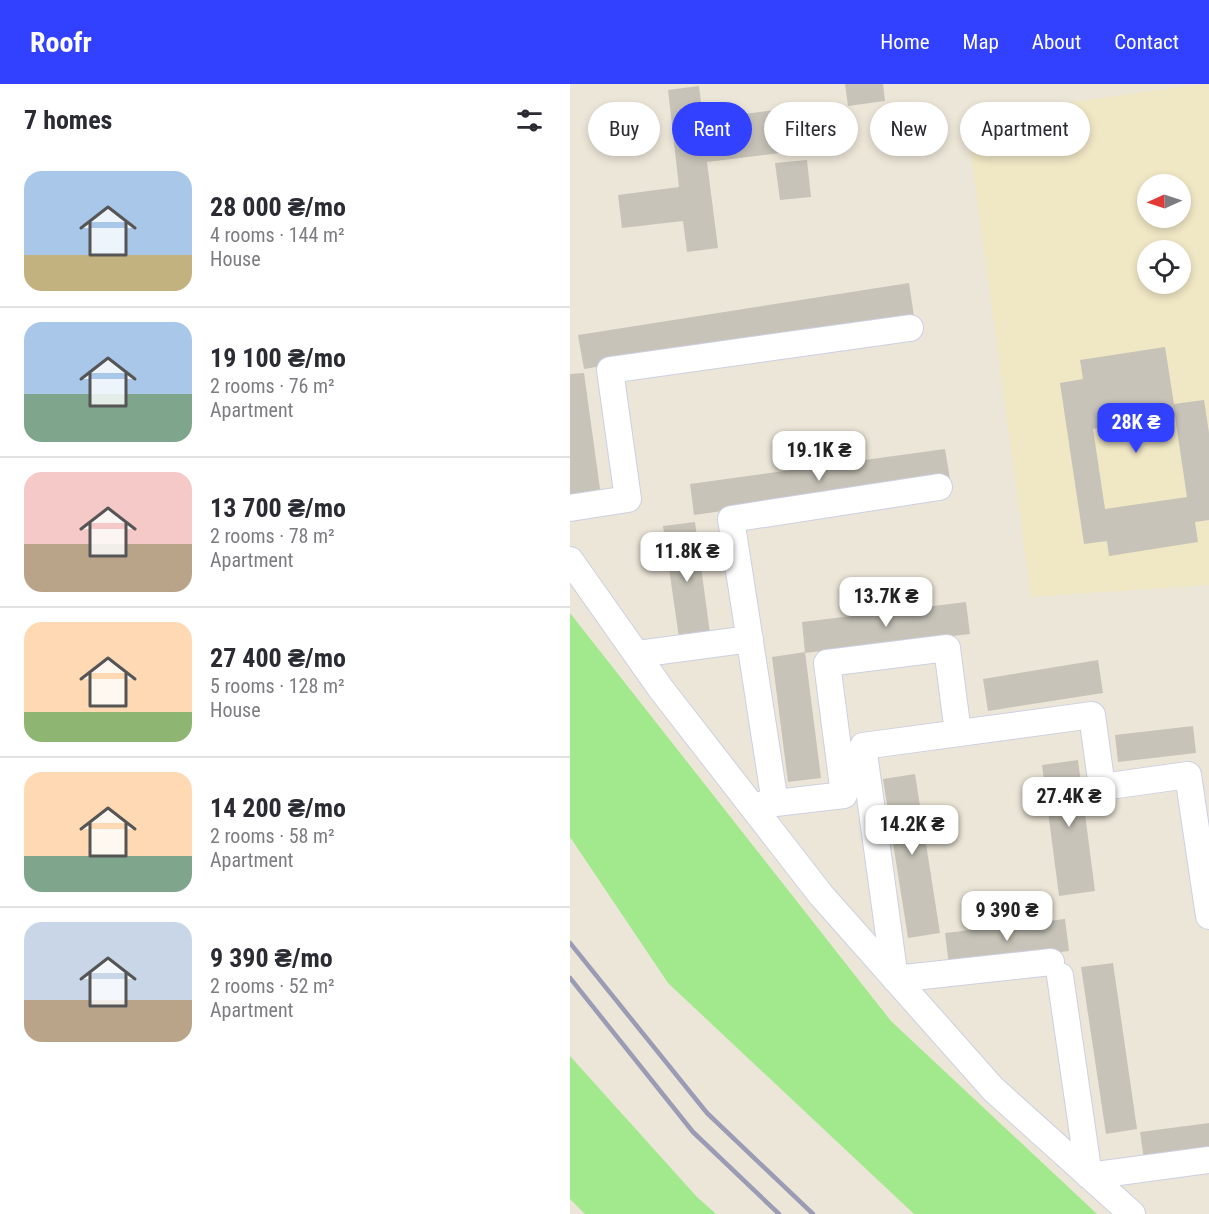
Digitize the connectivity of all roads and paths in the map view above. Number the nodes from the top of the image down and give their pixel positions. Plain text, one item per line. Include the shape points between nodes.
1 (910, 328) dead end
2 (939, 488) dead end
3 (570, 508) edge
4 (570, 560) edge
5 (750, 639) junction
6 (638, 654) junction
7 (958, 733) junction
8 (869, 792) junction
9 (844, 795) junction
10 (763, 805) junction
11 (1209, 916) edge
12 (895, 979) junction
13 (1209, 1160) edge
14 (1089, 1176) junction
15 (1132, 1214) edge

1 - 3 street via 610,370 628,499
2 - 5 street via 731,519
4 - 6 street
5 - 6 street
5 - 10 street
6 - 10 street via 661,689
7 - 8 street via 863,746
7 - 9 street via 947,648 827,663
7 - 11 street via 1092,715 1102,787 1188,775
8 - 9 street
8 - 12 street
9 - 10 street
10 - 12 street via 820,896
12 - 14 street via 993,1089
12 - 14 street via 1055,969
13 - 14 street
14 - 15 street

